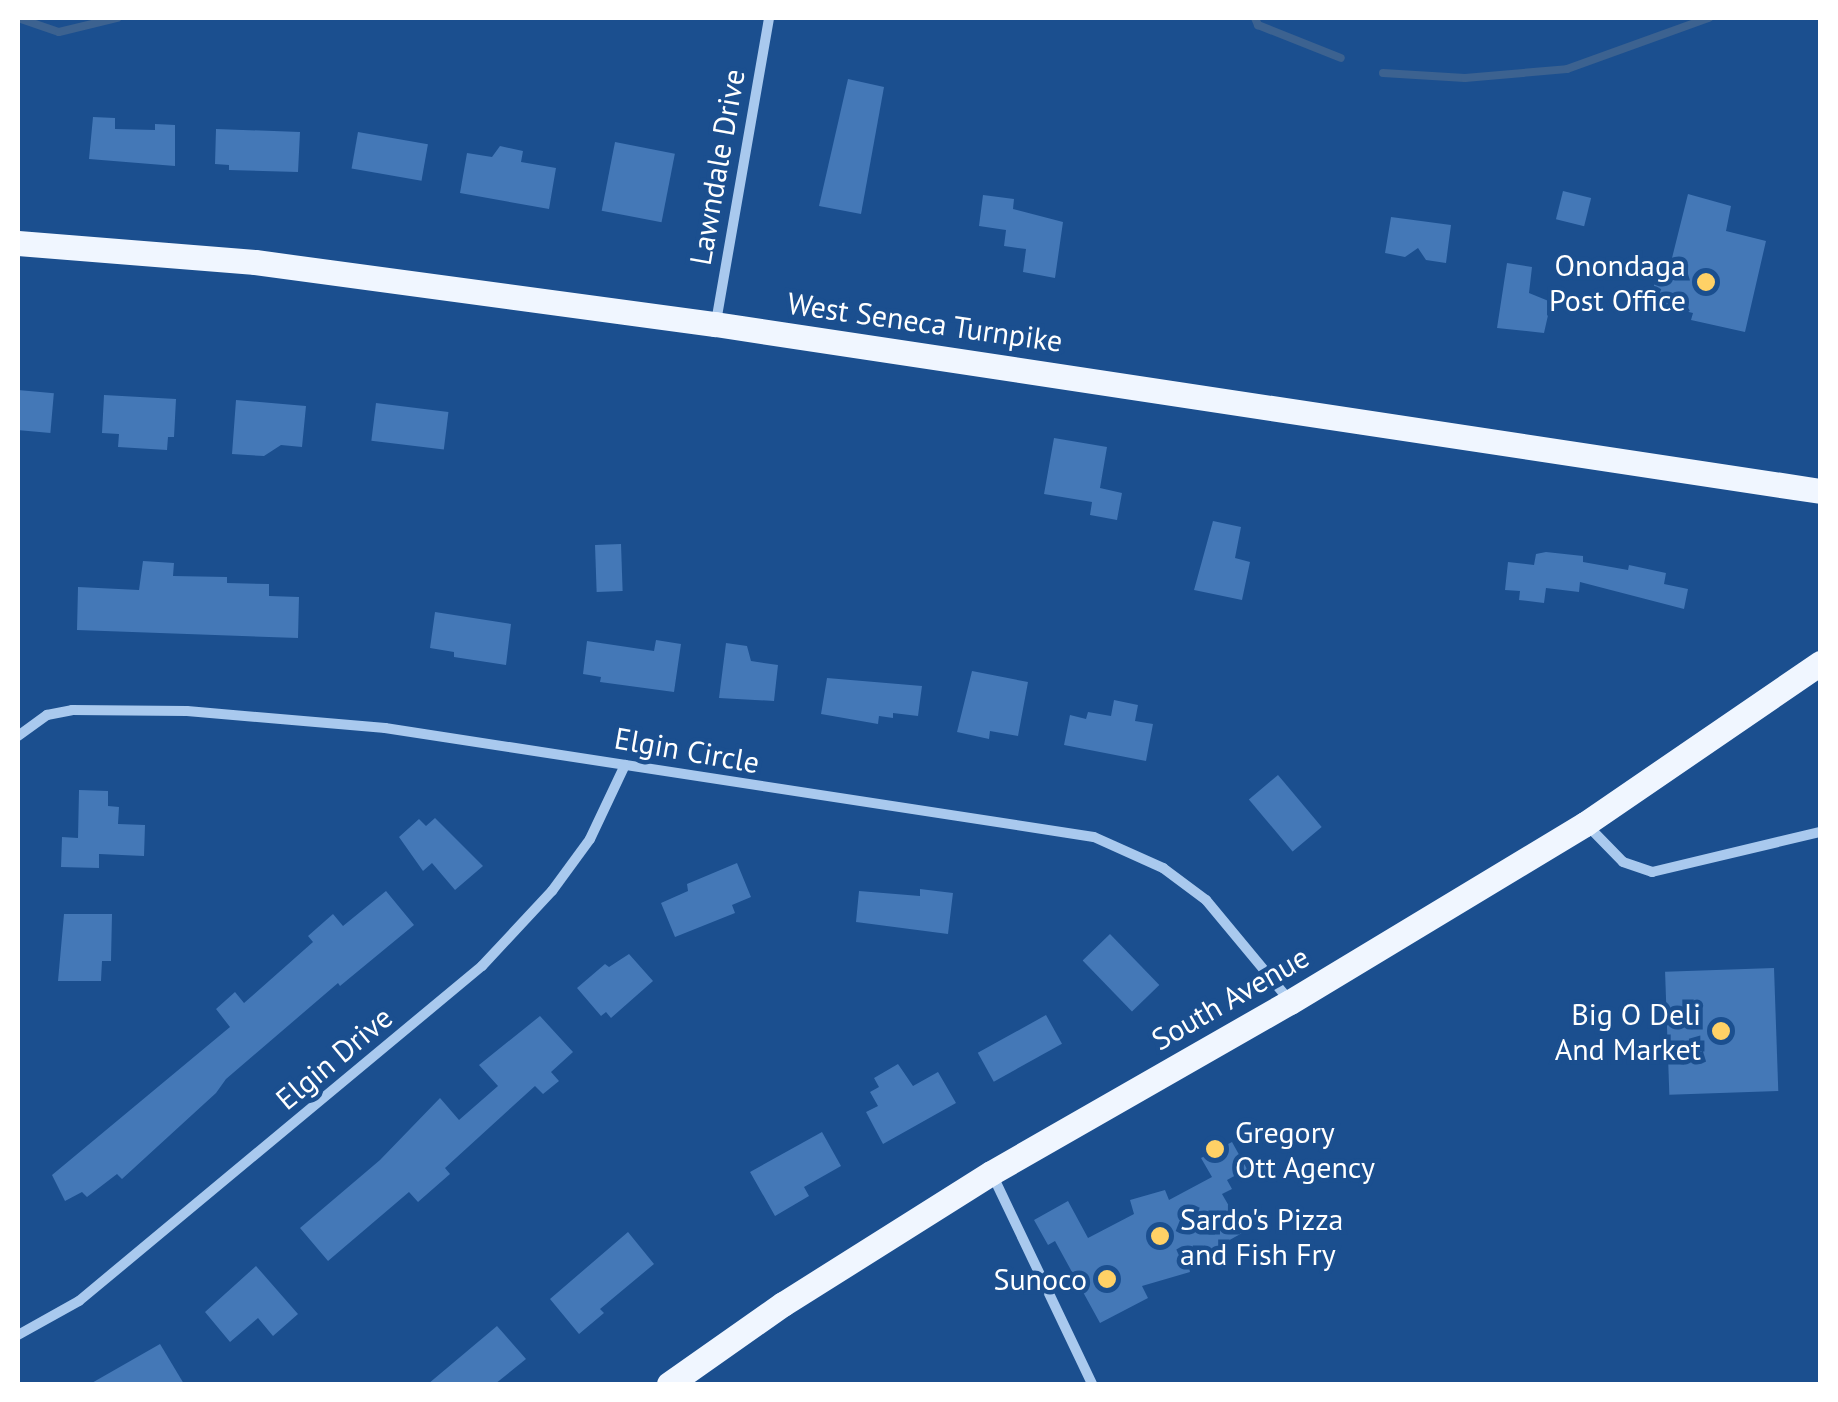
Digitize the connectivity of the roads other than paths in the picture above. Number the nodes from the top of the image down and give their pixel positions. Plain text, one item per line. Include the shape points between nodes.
1 (769, 18) edge
2 (18, 244) edge
3 (715, 324) junction
4 (1820, 491) edge
5 (1820, 664) edge
6 (18, 736) edge
7 (625, 765) junction
8 (1585, 824) junction
9 (1820, 832) edge
10 (1290, 1002) junction
11 (991, 1173) junction
12 (18, 1336) edge
13 (669, 1384) edge
14 (1092, 1384) edge

1 - 3 street, Lawndale Drive
2 - 3 main road, West Seneca Turnpike via 255,262
3 - 4 main road, West Seneca Turnpike
5 - 8 main road, South Avenue
6 - 7 street, Elgin Circle via 47,714 72,710 187,711 385,728
7 - 10 street, Elgin Circle via 1094,837 1163,868 1206,900
7 - 12 street, Elgin Drive via 590,838 552,891 482,966 79,1301
8 - 9 street via 1623,862 1652,872
8 - 10 main road, South Avenue
10 - 11 main road, South Avenue
11 - 13 main road, South Avenue
11 - 14 street

